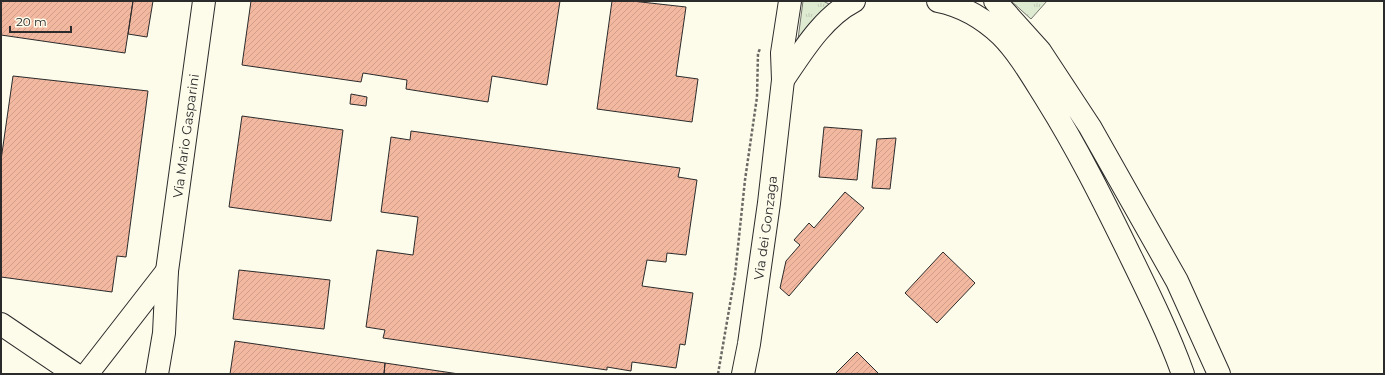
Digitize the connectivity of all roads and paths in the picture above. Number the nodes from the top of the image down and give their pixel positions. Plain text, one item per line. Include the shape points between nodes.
1 (204, 1) edge
2 (790, 1) edge
3 (854, 1) edge
4 (938, 1) edge
5 (995, 1) edge
6 (761, 47) dead end
7 (783, 80) junction
8 (167, 271) junction
9 (1, 324) edge
10 (75, 374) edge
11 (87, 374) edge
12 (157, 374) edge
13 (718, 374) edge
14 (743, 374) edge
15 (1183, 374) edge
16 (1219, 374) edge

1 - 8 main road, Via Mario Gasparini
2 - 7 main road, Via dei Gonzaga via 782,53
3 - 7 main road, Via dei Gonzaga via 838,10 821,28
4 - 15 main road via 974,13 988,24 1002,36 1032,77 1066,131 1100,194
5 - 16 main road via 1040,51 1090,128 1177,281
6 - 13 path via 758,53 757,97 735,275
7 - 14 main road, Via dei Gonzaga via 769,203
8 - 11 main road
8 - 12 main road, Via Mario Gasparini via 164,333
9 - 10 main road

